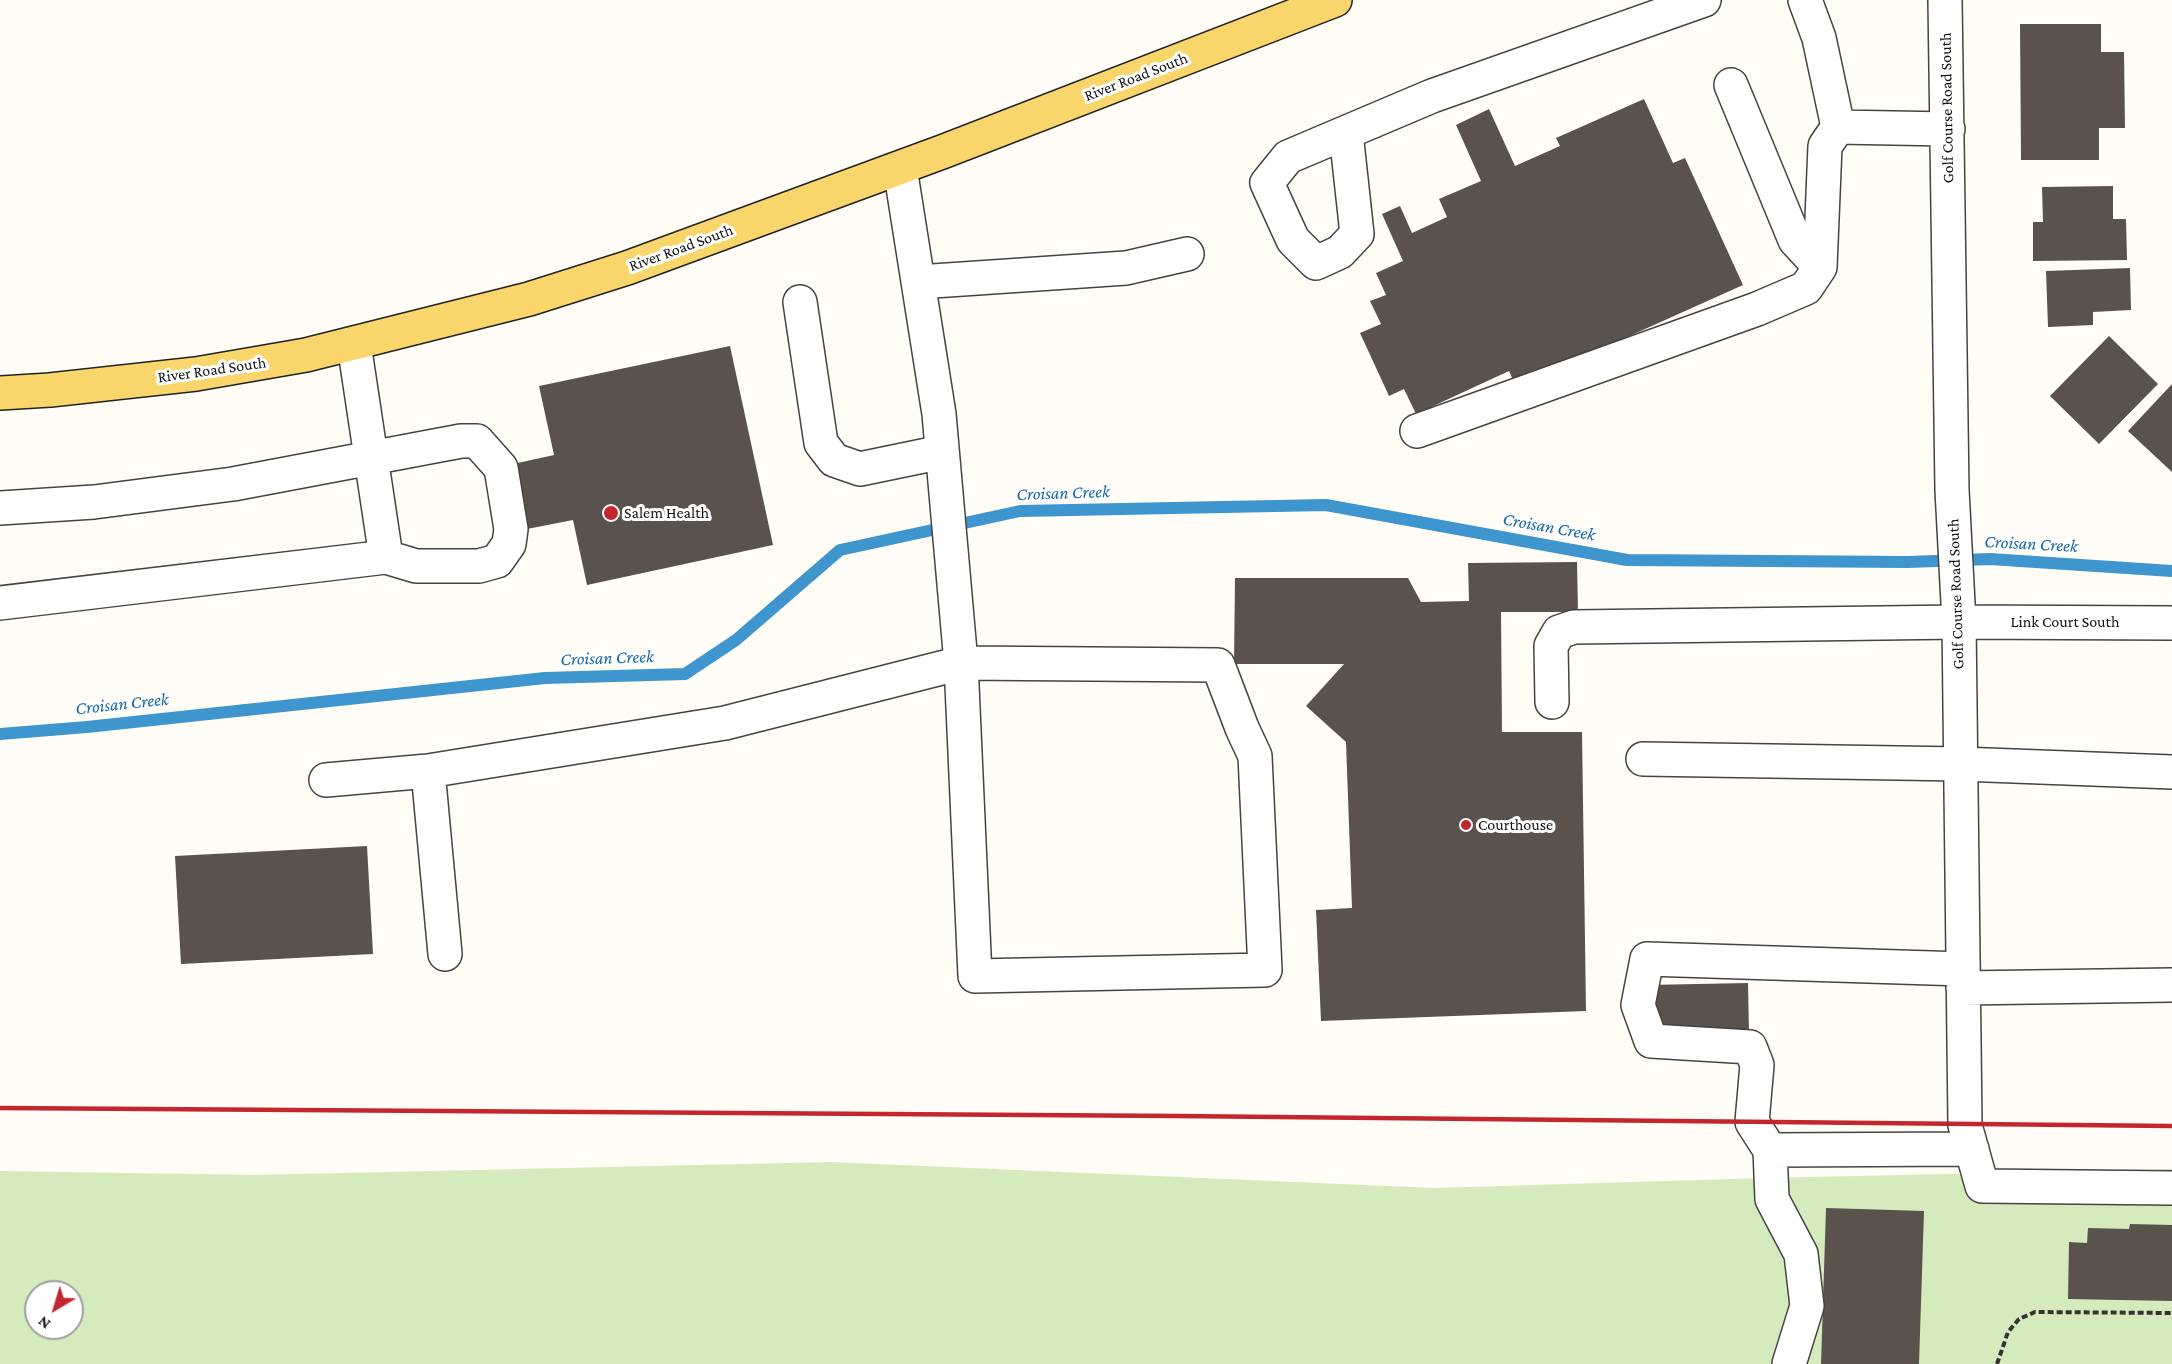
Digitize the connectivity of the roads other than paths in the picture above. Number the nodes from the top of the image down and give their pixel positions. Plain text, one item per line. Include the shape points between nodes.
1 (1335, 0) edge
2 (1704, 0) edge
3 (1805, 0) edge
4 (1945, 0) edge
5 (1731, 85) dead end
6 (1838, 127) junction
7 (1948, 129) junction
8 (1346, 133) dead end
9 (900, 168) junction
10 (1187, 254) dead end
11 (1820, 267) junction
12 (918, 282) junction
13 (800, 302) dead end
14 (354, 344) junction
15 (0, 393) edge
16 (1417, 431) dead end
17 (942, 452) junction
18 (371, 458) junction
19 (0, 508) edge
20 (386, 556) junction
21 (0, 603) edge
22 (1959, 622) junction
23 (2172, 622) edge
24 (961, 663) junction
25 (1552, 702) dead end
26 (1642, 759) dead end
27 (1961, 764) junction
28 (428, 771) junction
29 (2172, 772) edge
30 (326, 780) dead end
31 (445, 954) dead end
32 (1963, 979) junction
33 (2172, 985) edge
34 (1972, 1149) junction
35 (1770, 1150) junction
36 (2172, 1188) edge
37 (1789, 1364) edge

1 - 9 main road, River Road South
2 - 8 street via 1432,96
3 - 6 street via 1819,38
4 - 7 street, Golf Course Road South
5 - 11 street via 1795,240
6 - 7 street
6 - 11 street via 1825,146
7 - 22 street, Golf Course Road South via 1952,490
9 - 12 street
9 - 14 main road, River Road South via 627,268 529,299
10 - 12 street via 1126,268
11 - 16 street via 1806,288 1757,309
12 - 17 street
13 - 17 street via 821,443 834,460 860,469
14 - 15 main road, River Road South via 196,374
14 - 18 street
17 - 24 street
18 - 19 street via 233,484 94,502
18 - 20 street
18 - 20 street via 477,441 501,468 511,528 509,544 497,561 479,566 416,566
20 - 21 street
22 - 23 street, Link Court South
22 - 25 street, Link Court South via 1574,627 1559,632 1551,646
22 - 27 street, Golf Course Road South
24 - 24 street via 1218,665 1255,756 1265,970 975,976
24 - 28 street via 725,723
26 - 27 street
27 - 29 street
27 - 32 street, Golf Course Road South
28 - 30 street
28 - 31 street
32 - 33 street
32 - 34 street, Golf Course Road South via 1965,1125
32 - 35 street via 1647,959 1638,1005 1651,1041 1750,1047 1757,1065 1752,1122
34 - 35 street
34 - 36 street, Golf Course Road South via 1982,1186
35 - 37 street via 1772,1199 1801,1254 1807,1306

